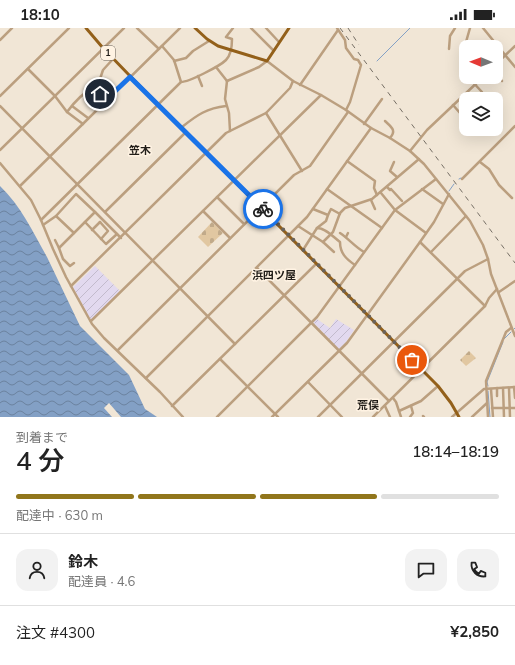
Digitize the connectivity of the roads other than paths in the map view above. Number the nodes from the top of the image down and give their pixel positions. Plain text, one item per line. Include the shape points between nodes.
1 (12, 28) edge
2 (69, 28) edge
3 (86, 28) edge
4 (124, 28) edge
5 (137, 28) edge
6 (180, 28) edge
7 (196, 28) edge
8 (232, 28) edge
9 (251, 28) edge
10 (266, 28) edge
11 (289, 28) edge
12 (455, 28) edge
13 (470, 28) edge
14 (484, 28) edge
15 (337, 29) edge
16 (0, 40) edge
17 (467, 40) edge
18 (209, 41) junction
19 (279, 42) junction
20 (162, 46) junction
21 (515, 46) edge
22 (103, 48) junction
23 (159, 49) junction
24 (449, 49) dead end
25 (231, 50) junction
26 (274, 50) junction
27 (506, 55) junction
28 (503, 58) edge
29 (113, 59) junction
30 (174, 61) junction
31 (267, 61) junction
32 (216, 67) junction
33 (515, 67) edge
34 (28, 69) junction
35 (198, 76) junction
36 (130, 77) junction
37 (228, 81) junction
38 (293, 81) junction
39 (181, 82) junction
40 (300, 84) junction
41 (475, 84) joint
42 (202, 86) dead end
43 (96, 91) junction
44 (482, 92) edge
45 (321, 95) junction
46 (0, 96) edge
47 (55, 96) junction
48 (110, 96) junction
49 (382, 99) dead end
50 (158, 104) junction
51 (453, 105) junction
52 (0, 106) edge
53 (72, 106) junction
54 (226, 106) junction
55 (347, 111) junction
56 (67, 112) junction
57 (459, 112) edge
58 (266, 113) junction
59 (88, 118) junction
60 (385, 121) dead end
61 (83, 124) junction
62 (364, 124) junction
63 (515, 126) edge
64 (182, 127) junction
65 (371, 128) junction
66 (22, 129) junction
67 (230, 131) junction
68 (186, 132) junction
69 (280, 135) junction
70 (390, 138) junction
71 (0, 150) edge
72 (410, 152) junction
73 (206, 153) junction
74 (49, 157) junction
75 (419, 159) junction
76 (347, 161) junction
77 (394, 162) dead end
78 (480, 162) junction
79 (0, 163) edge
80 (302, 171) junction
81 (397, 177) junction
82 (436, 179) junction
83 (462, 179) dead end
84 (234, 180) junction
85 (78, 184) junction
86 (20, 186) junction
87 (387, 186) junction
88 (327, 189) junction
89 (422, 189) junction
90 (381, 192) junction
91 (448, 194) junction
92 (378, 195) junction
93 (217, 197) junction
94 (512, 198) dead end
95 (371, 200) junction
96 (402, 201) dead end
97 (443, 204) junction
98 (351, 205) junction
99 (261, 208) junction
100 (313, 209) junction
101 (375, 209) dead end
102 (395, 210) junction
103 (203, 211) junction
104 (94, 212) junction
105 (105, 212) junction
106 (340, 214) junction
107 (328, 215) junction
108 (56, 216) junction
109 (466, 216) junction
110 (102, 219) junction
111 (42, 220) junction
112 (85, 222) junction
113 (100, 222) junction
114 (244, 224) junction
115 (43, 225) junction
116 (298, 226) junction
117 (111, 228) junction
118 (317, 228) junction
119 (382, 228) junction
120 (92, 230) junction
121 (108, 231) junction
122 (126, 232) junction
123 (74, 233) junction
124 (340, 233) dead end
125 (348, 233) dead end
126 (426, 233) junction
127 (117, 234) junction
128 (289, 235) junction
129 (331, 235) junction
130 (312, 236) junction
131 (346, 237) junction
132 (120, 238) junction
133 (230, 238) junction
134 (101, 239) junction
135 (55, 240) dead end
136 (323, 242) junction
137 (420, 242) junction
138 (59, 248) junction
139 (303, 250) junction
140 (334, 252) dead end
141 (364, 252) junction
142 (430, 252) junction
143 (488, 259) junction
144 (153, 260) junction
145 (74, 262) dead end
146 (316, 264) junction
147 (354, 265) junction
148 (257, 268) junction
149 (458, 279) junction
150 (515, 281) edge
151 (71, 286) junction
152 (339, 286) junction
153 (180, 288) junction
154 (498, 290) junction
155 (284, 295) junction
156 (485, 306) junction
157 (367, 315) junction
158 (208, 316) junction
159 (91, 321) junction
160 (312, 323) junction
161 (511, 328) junction
162 (515, 336) edge
163 (394, 342) junction
164 (235, 344) junction
165 (118, 350) junction
166 (339, 351) junction
167 (220, 359) junction
168 (421, 369) junction
169 (362, 373) junction
170 (146, 378) junction
171 (308, 382) junction
172 (248, 386) junction
173 (438, 386) junction
174 (515, 387) edge
175 (486, 388) junction
176 (491, 388) junction
177 (497, 388) junction
178 (503, 388) junction
179 (509, 388) junction
180 (497, 396) dead end
181 (393, 398) junction
182 (515, 398) edge
183 (389, 401) junction
184 (487, 402) junction
185 (330, 405) junction
186 (172, 406) junction
187 (385, 406) junction
188 (411, 406) junction
189 (492, 408) junction
190 (504, 408) junction
191 (510, 408) junction
192 (515, 408) edge
193 (399, 411) junction
194 (457, 413) junction
195 (275, 414) junction
196 (183, 417) edge
197 (217, 417) edge
198 (272, 417) edge
199 (278, 417) edge
200 (318, 417) edge
201 (342, 417) edge
202 (373, 417) edge
203 (390, 417) edge
204 (401, 417) edge
205 (410, 417) edge
206 (452, 417) edge
207 (459, 417) edge
208 (472, 417) edge
209 (488, 417) edge
210 (493, 417) edge
211 (504, 417) edge
212 (510, 417) edge

1 - 16 street
2 - 34 street
3 - 22 main road, 1
4 - 22 street
5 - 23 street
6 - 20 street
7 - 18 main road
8 - 25 street via 226,37 232,39
9 - 26 street
10 - 19 street
11 - 19 main road
12 - 24 street via 450,36
13 - 17 street
14 - 27 street
15 - 40 street
15 - 55 street via 346,40 346,48 361,65
18 - 25 main road
18 - 30 street via 188,57
19 - 26 main road
20 - 23 street
20 - 30 street
21 - 27 street
22 - 29 main road, 1
22 - 47 street
23 - 36 street
25 - 31 main road
25 - 32 street via 227,60
26 - 31 main road
27 - 28 street
27 - 33 street
29 - 36 main road, 1
29 - 43 street via 103,70
30 - 39 street
31 - 37 street
31 - 38 street
32 - 35 street
32 - 37 street
34 - 46 street
34 - 47 street
35 - 39 street
35 - 42 street
36 - 48 street
36 - 50 main road, 1
37 - 54 street
38 - 40 street
38 - 58 street via 290,88
39 - 50 street
40 - 45 street
41 - 44 street
41 - 51 street
43 - 48 street
43 - 53 street via 89,90
45 - 55 street
45 - 69 street
47 - 56 street
47 - 66 street
48 - 59 street
49 - 62 street
50 - 64 main road, 1
50 - 85 street
51 - 57 street
51 - 72 street via 427,130
52 - 66 street
53 - 56 street
53 - 59 street
54 - 64 street via 199,114
54 - 67 street
55 - 62 street
55 - 80 street via 310,166
56 - 61 street
58 - 67 street
58 - 69 street
59 - 61 street
60 - 70 street via 394,130
61 - 74 street
62 - 65 street
63 - 78 street
64 - 68 main road, 1
65 - 70 street
65 - 76 street
66 - 71 street
66 - 74 street
67 - 73 street
68 - 73 main road, 1
68 - 105 street
69 - 80 street
69 - 84 street
70 - 72 street
72 - 75 street
73 - 84 main road, 1
73 - 122 street
74 - 85 street
74 - 86 street
75 - 81 street
75 - 82 street
76 - 88 street
76 - 92 street via 375,181 374,188
77 - 81 street via 390,171
78 - 83 street
78 - 94 street via 489,169 499,185
79 - 86 street
80 - 99 street via 294,175
81 - 87 street
82 - 89 street
82 - 91 street
84 - 93 street
84 - 99 main road, 1
85 - 105 street
85 - 111 street
86 - 111 street
87 - 90 street
87 - 96 street
88 - 98 street
88 - 100 street
89 - 97 street
89 - 102 street
90 - 92 street
90 - 102 street
91 - 97 street
91 - 109 street
92 - 95 street
93 - 103 street
93 - 114 street
95 - 98 street
95 - 101 street
97 - 126 street
98 - 106 street
98 - 119 street
99 - 114 street
99 - 128 main road, 1
100 - 107 street
100 - 116 street
102 - 119 street
102 - 126 street
103 - 133 street
103 - 144 street
104 - 108 street via 76,194
104 - 110 street
104 - 112 street
105 - 122 street
106 - 107 street via 331,209
106 - 129 street
107 - 118 street via 326,221
108 - 115 street
108 - 123 street
109 - 142 street
109 - 143 street
110 - 113 street
110 - 117 street
111 - 115 street
112 - 120 street
112 - 123 street
113 - 120 street
113 - 121 street
114 - 133 street
115 - 151 street
116 - 128 street
116 - 130 street
117 - 121 street
117 - 127 street
118 - 129 street
118 - 130 street
119 - 141 street
120 - 134 street
121 - 134 street
122 - 132 street
122 - 144 street
123 - 138 street
124 - 131 street
125 - 131 street
126 - 137 street
127 - 132 street
127 - 134 street via 106,244
128 - 139 main road, 1
128 - 148 street
129 - 136 street
129 - 147 street via 340,242 344,256
130 - 136 street
130 - 139 street
131 - 141 street
132 - 151 street
133 - 153 street
135 - 138 street
136 - 140 street
137 - 142 street
137 - 157 street
138 - 145 street via 63,259 70,266
139 - 146 main road, 1
141 - 147 street
142 - 149 street
143 - 149 street via 466,270
143 - 154 street
144 - 153 street
144 - 159 street
146 - 152 main road, 1
146 - 155 street
147 - 152 street
148 - 155 street
148 - 158 street
149 - 156 street
149 - 163 street
150 - 154 street
151 - 159 street
152 - 157 main road, 1
152 - 160 street
153 - 158 street
153 - 165 street
154 - 156 street
154 - 161 street
155 - 160 street
155 - 164 street
156 - 168 street
157 - 163 main road, 1
157 - 166 street
158 - 164 street
158 - 170 street
159 - 165 street via 104,338
160 - 166 street
160 - 172 street
161 - 162 street
161 - 175 street via 504,336 486,381
163 - 168 main road, 1
163 - 169 street
164 - 167 street
165 - 170 street
166 - 169 street
166 - 171 street
167 - 172 street
167 - 186 street
168 - 173 main road, 1
168 - 181 street
169 - 183 street
169 - 185 street
170 - 186 street
171 - 185 street
171 - 195 street
172 - 195 street
172 - 197 street
173 - 188 street
173 - 194 main road, 1
174 - 179 street
174 - 182 street
175 - 176 street
175 - 184 street
175 - 194 street
176 - 177 street
176 - 189 street
177 - 178 street
177 - 180 street
178 - 179 street
178 - 190 street
179 - 191 street
181 - 183 street
181 - 193 street
183 - 187 street
184 - 208 street
184 - 209 street
185 - 200 street
185 - 201 street
186 - 196 street
187 - 202 street
187 - 203 street
188 - 193 street
188 - 205 street via 413,413
189 - 190 street
189 - 210 street
190 - 191 street
190 - 211 street
191 - 192 street
191 - 212 street
193 - 204 street
194 - 206 street
194 - 207 main road, 1
195 - 198 street
195 - 199 street

